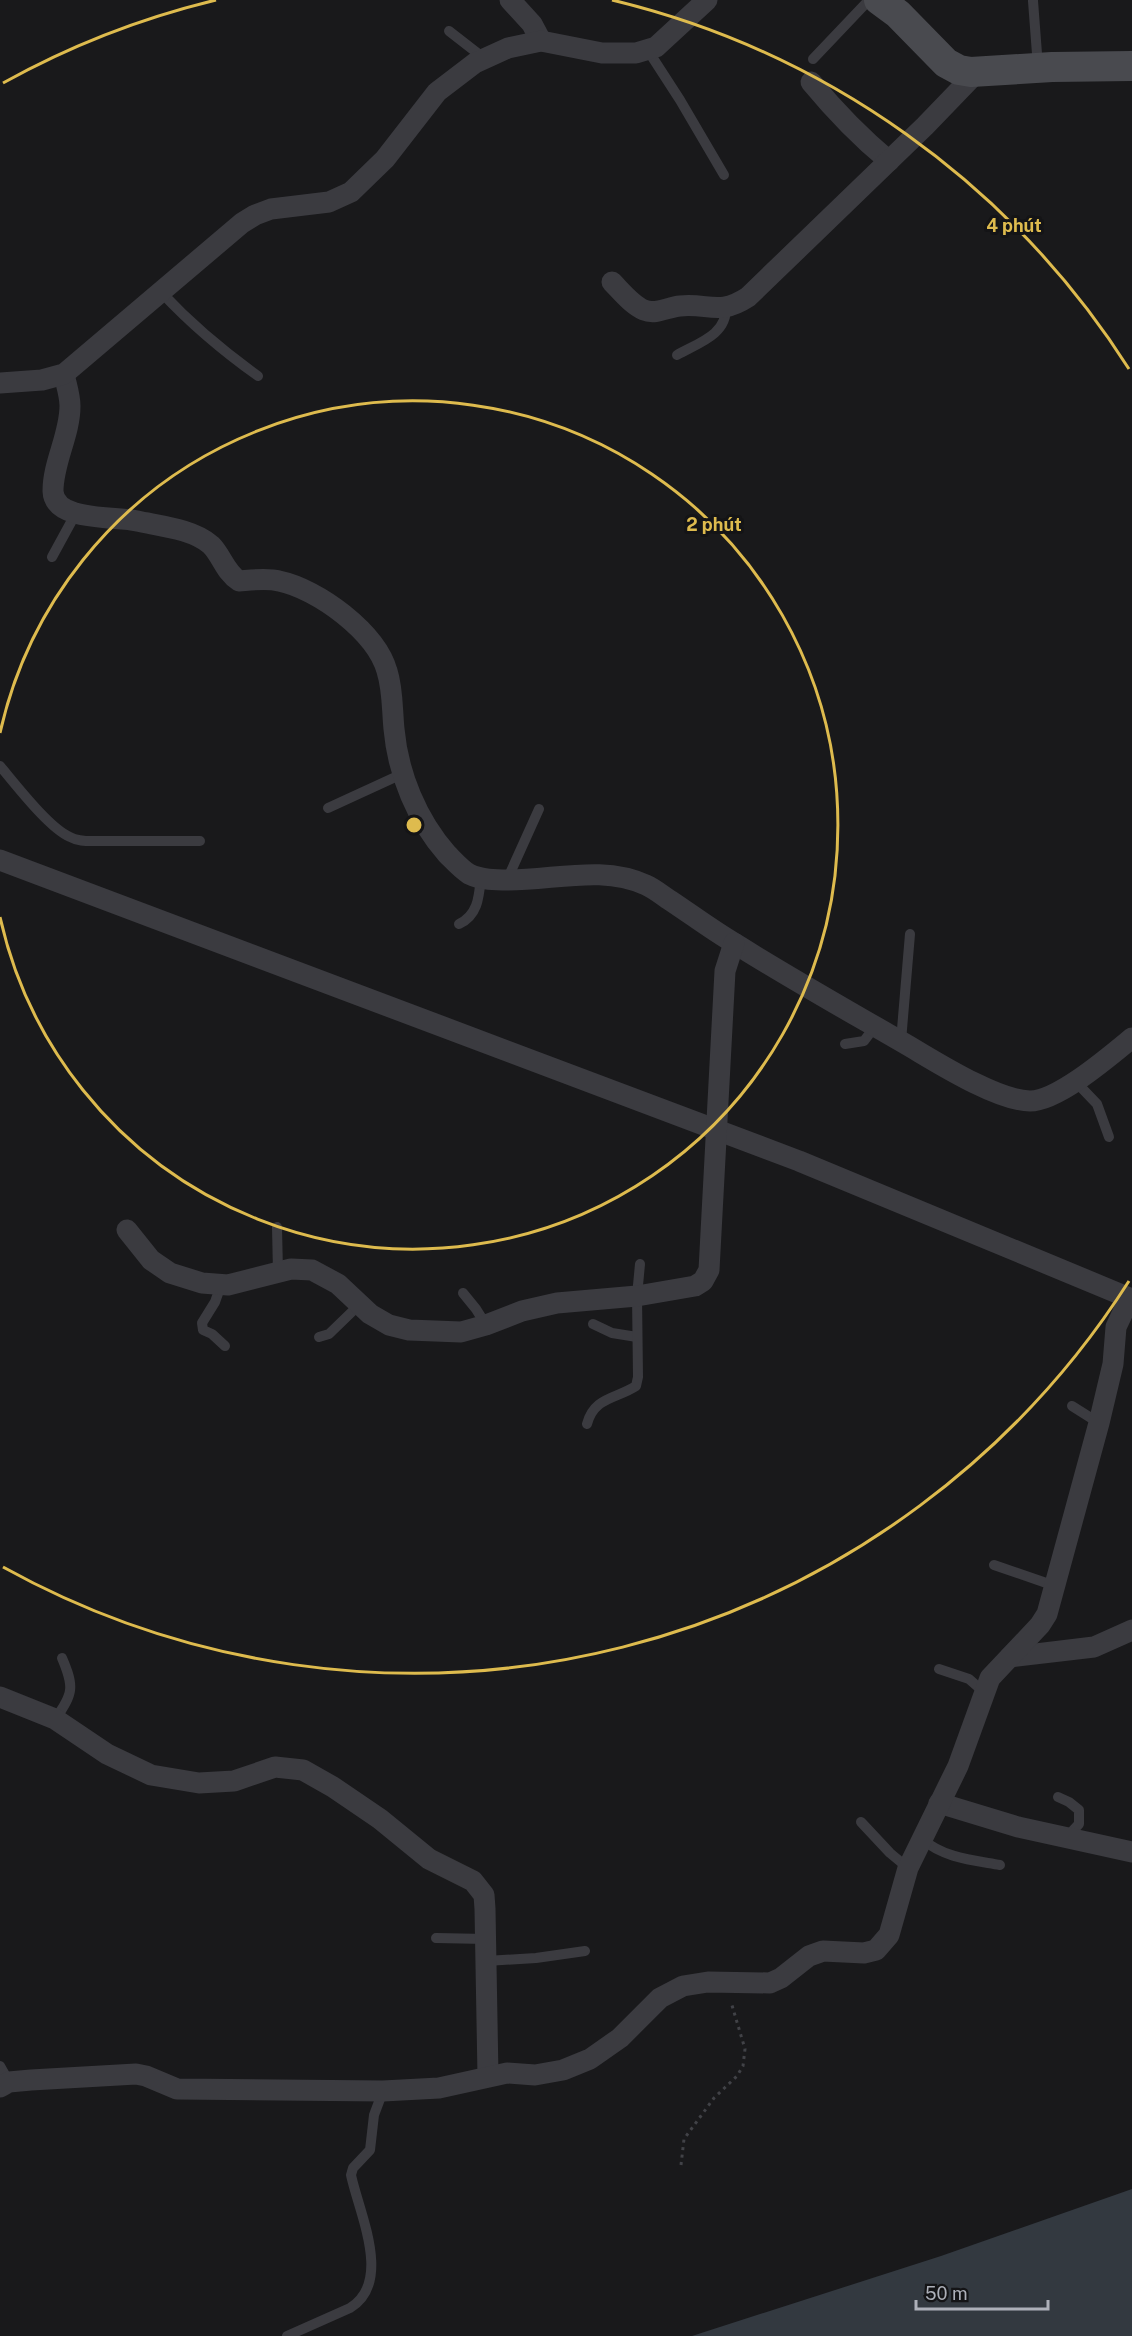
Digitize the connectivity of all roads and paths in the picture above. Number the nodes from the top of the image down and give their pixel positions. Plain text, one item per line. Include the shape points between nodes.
1 (510, 0) edge
2 (707, 0) edge
3 (869, 0) edge
4 (879, 0) edge
5 (1033, 1) edge
6 (448, 31) dead end
7 (541, 41) junction
8 (647, 49) junction
9 (485, 59) junction
10 (813, 59) dead end
11 (1132, 66) edge
12 (1038, 68) junction
13 (978, 71) junction
14 (811, 82) dead end
15 (889, 160) junction
16 (724, 175) dead end
17 (612, 282) dead end
18 (162, 293) junction
19 (726, 307) junction
20 (677, 355) dead end
21 (63, 374) junction
22 (258, 376) dead end
23 (0, 383) edge
24 (76, 513) junction
25 (52, 557) dead end
26 (0, 766) edge
27 (402, 774) junction
28 (328, 808) dead end
29 (539, 809) dead end
30 (200, 840) dead end
31 (0, 860) edge
32 (481, 877) junction
33 (507, 880) junction
34 (459, 924) dead end
35 (910, 934) dead end
36 (734, 943) junction
37 (870, 1024) junction
38 (1132, 1038) edge
39 (901, 1041) junction
40 (845, 1044) dead end
41 (1075, 1081) junction
42 (717, 1130) junction
43 (1109, 1137) dead end
44 (277, 1227) dead end
45 (127, 1230) dead end
46 (640, 1264) dead end
47 (278, 1272) junction
48 (221, 1285) junction
49 (463, 1293) dead end
50 (637, 1296) junction
51 (1132, 1300) edge
52 (360, 1304) junction
53 (593, 1324) dead end
54 (486, 1325) junction
55 (319, 1337) dead end
56 (637, 1337) junction
57 (225, 1346) dead end
58 (1072, 1406) dead end
59 (1099, 1423) junction
60 (586, 1424) dead end
61 (994, 1565) dead end
62 (1055, 1586) junction
63 (1132, 1630) edge
64 (1010, 1657) junction
65 (62, 1658) dead end
66 (939, 1669) dead end
67 (985, 1693) junction
68 (0, 1697) edge
69 (55, 1719) junction
70 (1058, 1797) dead end
71 (939, 1803) junction
72 (861, 1822) dead end
73 (1065, 1838) junction
74 (922, 1839) junction
75 (1132, 1852) edge
76 (1000, 1865) dead end
77 (908, 1868) junction
78 (436, 1938) dead end
79 (486, 1939) junction
80 (585, 1951) dead end
81 (486, 1961) junction
82 (726, 1983) junction
83 (488, 2076) junction
84 (3, 2078) edge
85 (383, 2091) junction
86 (681, 2165) dead end
87 (287, 2336) edge

1 - 7 street via 532,24
2 - 8 street via 656,47
3 - 10 lane
4 - 13 street via 946,63 959,70
5 - 12 lane
6 - 9 lane
7 - 8 street via 603,53
7 - 9 street via 508,48
8 - 16 lane
9 - 18 street via 437,92 385,159 351,192 329,202 271,209 255,215
11 - 12 street
12 - 13 street
13 - 15 street
14 - 15 street via 865,141
15 - 19 street via 748,297
17 - 19 street via 646,311 693,305 708,309
18 - 21 street
18 - 22 lane via 188,321
19 - 20 lane via 726,318 718,332
21 - 23 street
21 - 24 street via 70,406 53,492 56,503
24 - 25 lane
24 - 27 street via 134,520 195,535 211,546 239,581 287,583 349,618 375,647 387,669
26 - 30 lane via 68,837 93,841
27 - 28 lane
27 - 32 street via 428,832 460,867
29 - 33 lane
31 - 42 street
32 - 33 street
32 - 34 lane via 474,912
33 - 36 street via 615,875 646,885
35 - 39 lane
36 - 37 street
36 - 42 street via 725,971
37 - 39 street
37 - 40 lane via 864,1041
38 - 41 street
39 - 41 street via 964,1078 1010,1098 1028,1102 1052,1095
41 - 43 lane via 1097,1104
42 - 50 street via 707,1275 695,1286
42 - 51 street
44 - 47 lane
45 - 48 street via 151,1260 170,1273
46 - 50 lane
47 - 48 street
47 - 52 street via 312,1270 338,1284
48 - 57 lane via 202,1323 203,1330
49 - 54 lane
50 - 54 street via 557,1303
50 - 56 lane
51 - 59 street via 1116,1327 1113,1364
52 - 54 street via 389,1325 409,1330 462,1332
52 - 55 lane via 329,1334
53 - 56 lane via 612,1333
56 - 60 lane via 636,1386 596,1406
58 - 59 lane
59 - 62 street
61 - 62 lane
62 - 64 street via 1047,1614
63 - 64 street via 1094,1647
64 - 67 street via 990,1678
65 - 69 lane via 71,1679 71,1692
66 - 67 lane via 969,1679
67 - 71 street via 958,1766
68 - 69 street
69 - 79 street via 107,1754 152,1775 199,1783 234,1781 275,1767 303,1770 380,1819 429,1859 481,1888
70 - 73 lane via 1078,1810 1079,1824
71 - 73 street
71 - 74 street
72 - 77 lane
73 - 75 street
74 - 76 lane via 950,1856
74 - 77 street
77 - 82 street via 889,1935 876,1950 824,1951 809,1956 770,1983
78 - 79 lane
79 - 81 street
80 - 81 lane
81 - 83 street
82 - 83 street via 683,1986 660,1998 612,2043 590,2059 563,2070
82 - 86 path via 745,2049 743,2066 684,2139
83 - 85 street via 439,2088
84 - 85 street via 136,2073 177,2089
85 - 87 lane via 374,2115 370,2150 351,2175 370,2252 372,2270 365,2294 350,2308

